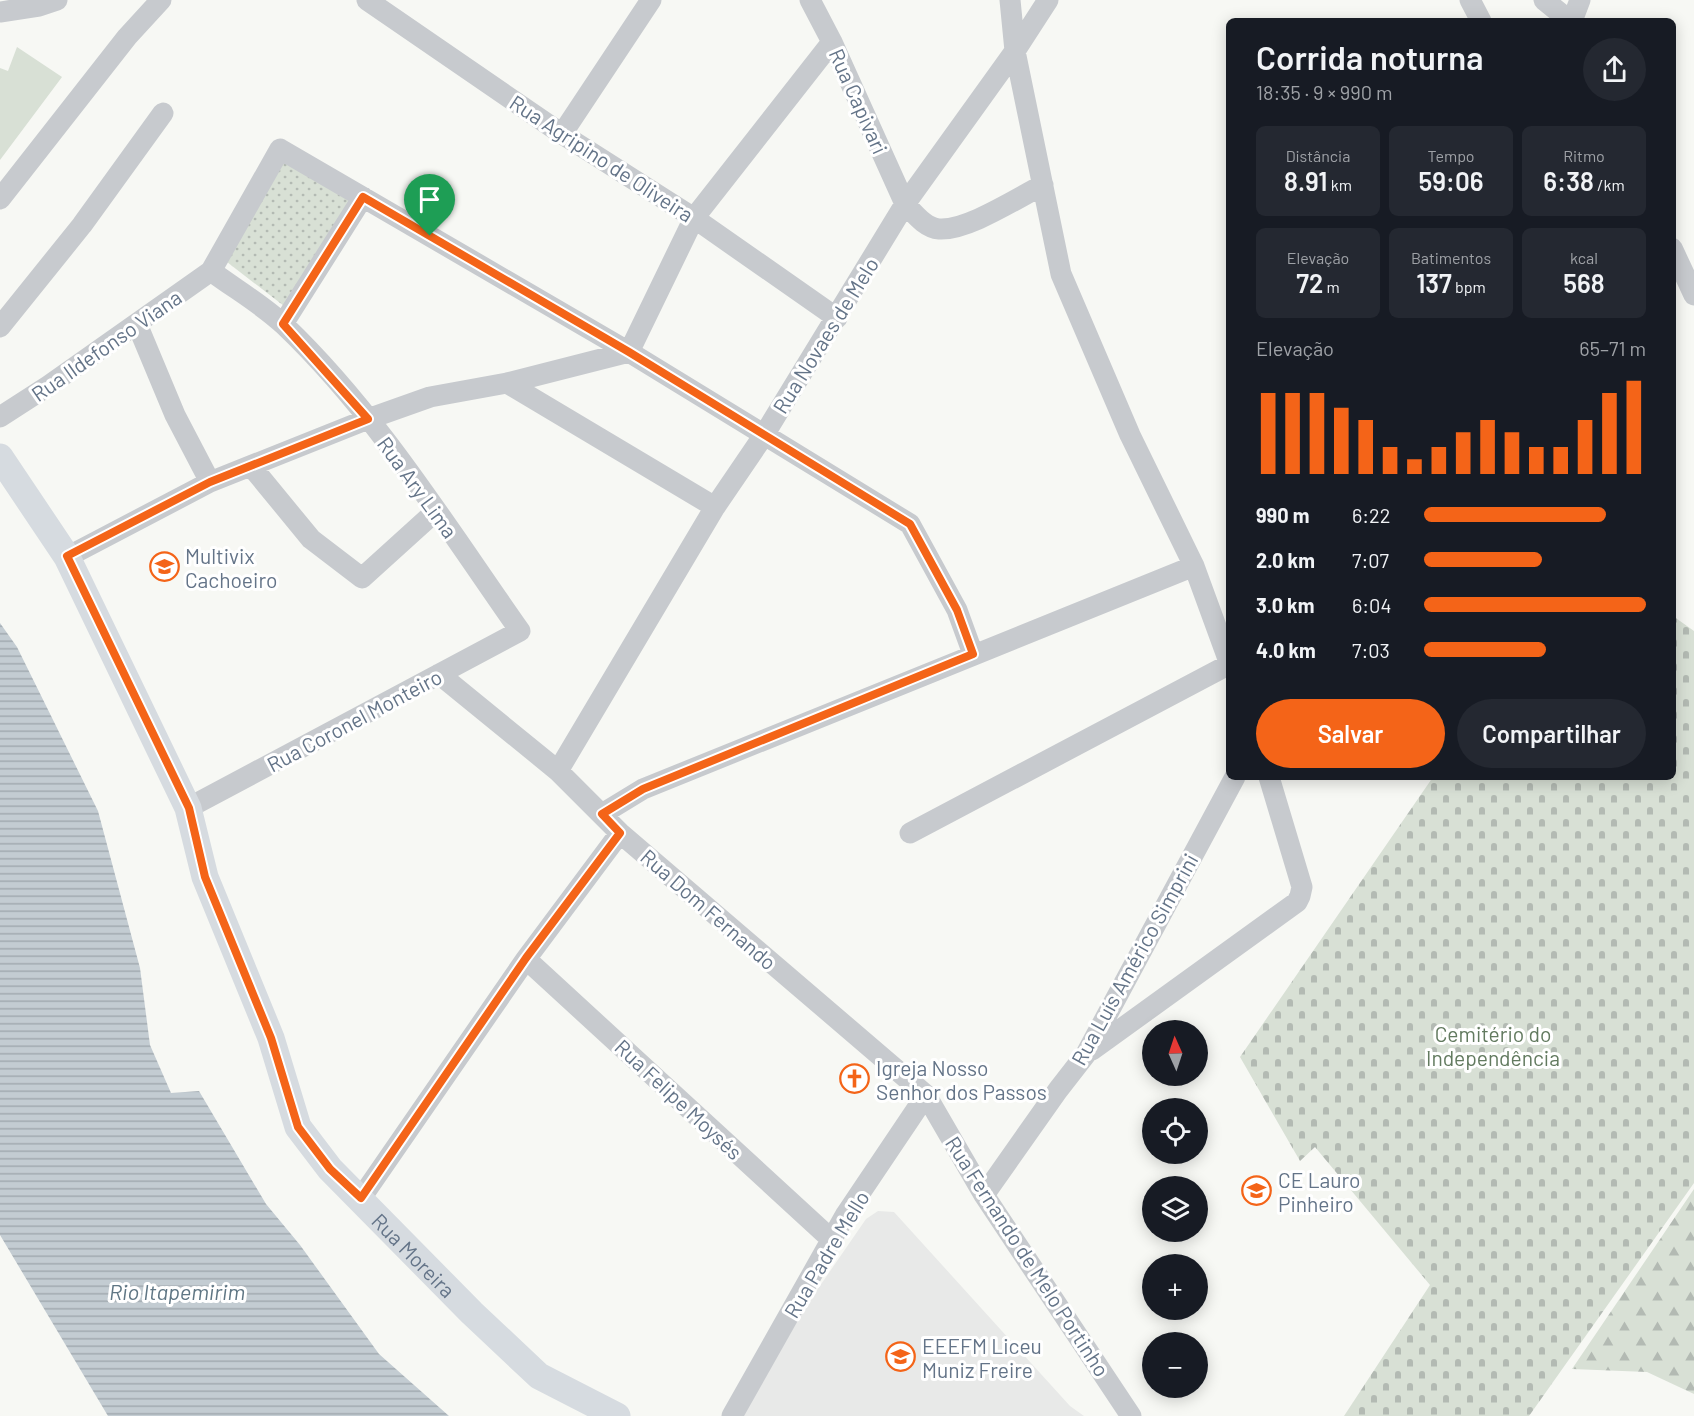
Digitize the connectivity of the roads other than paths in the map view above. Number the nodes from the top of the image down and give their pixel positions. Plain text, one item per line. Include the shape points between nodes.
1 (57, 0) edge
2 (161, 0) edge
3 (367, 0) edge
4 (651, 0) edge
5 (810, 0) edge
6 (1010, 0) edge
7 (1048, 0) edge
8 (1470, 0) edge
9 (1544, 0) edge
10 (1580, 0) edge
11 (0, 12) edge
12 (1479, 18) edge
13 (1567, 18) edge
14 (1572, 18) edge
15 (832, 42) junction
16 (1015, 51) junction
17 (163, 113) dead end
18 (561, 134) junction
19 (1043, 185) junction
20 (363, 197) junction
21 (0, 199) edge
22 (905, 204) junction
23 (694, 218) junction
24 (1676, 254) edge
25 (211, 271) junction
26 (1688, 272) edge
27 (1694, 295) edge
28 (837, 318) junction
29 (137, 324) junction
30 (283, 324) junction
31 (0, 327) edge
32 (629, 352) junction
33 (507, 383) junction
34 (0, 417) edge
35 (368, 419) junction
36 (764, 435) junction
37 (0, 457) edge
38 (251, 466) junction
39 (210, 482) junction
40 (715, 507) junction
41 (436, 511) junction
42 (67, 556) junction
43 (1194, 566) junction
44 (520, 631) joint
45 (973, 654) junction
46 (1226, 654) edge
47 (1226, 666) edge
48 (439, 674) junction
49 (558, 771) junction
50 (1233, 780) edge
51 (1270, 780) edge
52 (189, 808) junction
53 (602, 814) junction
54 (620, 833) junction
55 (910, 833) dead end
56 (526, 958) junction
57 (1086, 1054) junction
58 (926, 1095) junction
59 (984, 1195) junction
60 (361, 1198) junction
61 (832, 1240) junction
62 (617, 1416) edge
63 (732, 1416) edge
64 (1131, 1416) edge

1 - 11 street
2 - 21 street via 127,37
3 - 18 street, Rua Agripino de Oliveira
4 - 18 street
5 - 15 street, Rua Capivari
6 - 16 street
7 - 16 street, Rua Novaes de Melo
8 - 12 street
9 - 13 street
10 - 14 street
15 - 22 street, Rua Capivari
15 - 23 street
16 - 19 street
16 - 22 street, Rua Novaes de Melo
17 - 31 street via 82,225
18 - 23 street, Rua Agripino de Oliveira
19 - 22 street via 969,224 938,229 922,221
19 - 43 street via 1062,274 1130,435
20 - 25 street via 280,149
20 - 30 street
20 - 32 street
22 - 28 street, Rua Novaes de Melo
23 - 28 street, Rua Agripino de Oliveira
23 - 32 street
24 - 26 street
25 - 29 street, Rua Ildefonso Viana
25 - 30 street, Rua Ary Lima
26 - 27 street
28 - 36 street, Rua Novaes de Melo
29 - 34 street, Rua Ildefonso Viana
29 - 39 street via 175,415
30 - 35 street, Rua Ary Lima
32 - 33 street
32 - 36 street
33 - 35 street via 430,397
33 - 40 street
35 - 38 street
35 - 41 street, Rua Ary Lima
36 - 40 street, Rua Novaes de Melo
36 - 45 street via 910,524 957,610
37 - 42 main road, Rua Moreira
38 - 39 street
38 - 41 street via 311,539 362,578
39 - 42 street
40 - 49 street, Rua Novaes de Melo
41 - 44 street, Rua Ary Lima
42 - 52 main road, Rua Moreira
43 - 45 street
43 - 46 street
44 - 48 street, Rua Coronel Monteiro
45 - 53 street via 643,789
47 - 55 street
48 - 49 street, Rua Dom Fernando
48 - 52 street, Rua Coronel Monteiro
49 - 53 street, Rua Dom Fernando
50 - 57 street, Rua Luís Américo Simprini
51 - 57 street via 1302,887 1297,902
52 - 60 main road, Rua Moreira via 205,877 271,1038 298,1127 330,1169
53 - 54 street, Rua Dom Fernando
54 - 56 street
54 - 58 street, Rua Dom Fernando
56 - 60 street
56 - 61 street, Rua Felipe Moysés
57 - 59 street, Rua Luís Américo Simprini
58 - 59 street, Rua Fernando de Melo Portinho
58 - 61 street, Rua Padre Mello
59 - 64 street, Rua Fernando de Melo Portinho
60 - 62 main road, Rua Moreira via 539,1377
61 - 63 street, Rua Padre Mello

